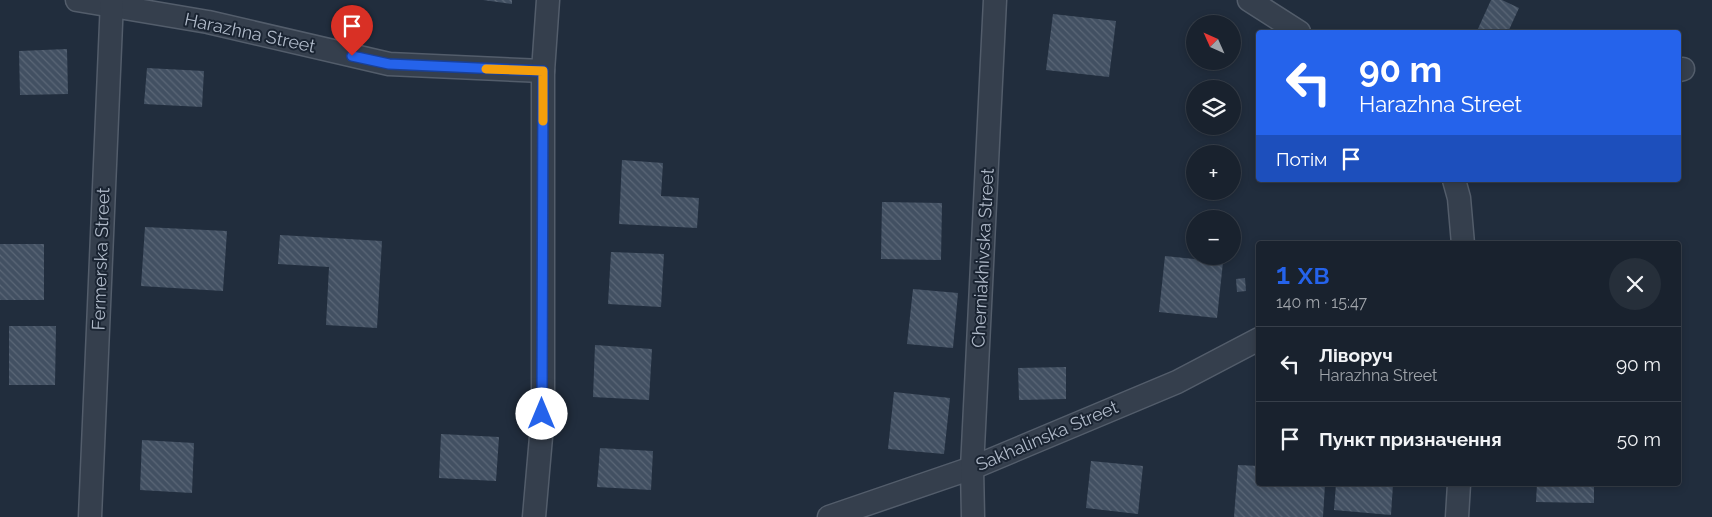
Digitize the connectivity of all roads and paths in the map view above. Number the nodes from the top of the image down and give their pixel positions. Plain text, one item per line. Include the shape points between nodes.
1 (77, 0) edge
2 (548, 0) edge
3 (995, 0) edge
4 (1249, 0) edge
5 (112, 4) edge
6 (1296, 30) edge
7 (543, 71) junction
8 (1455, 182) edge
9 (1463, 241) edge
10 (1256, 341) edge
11 (972, 468) junction
12 (1459, 486) edge
13 (90, 517) edge
14 (534, 517) edge
15 (829, 517) edge
16 (973, 517) edge
17 (1457, 517) edge

1 - 5 street, Harazhna Street
2 - 7 street
3 - 11 street, Cherniakhivska Street
4 - 6 street
5 - 7 street, Harazhna Street via 208,22 389,64
5 - 13 street, Fermerska Street
7 - 14 street via 542,414
8 - 9 street
10 - 11 street, Sakhalinska Street via 1177,382
11 - 15 street, Sakhalinska Street
11 - 16 street, Cherniakhivska Street
12 - 17 street

